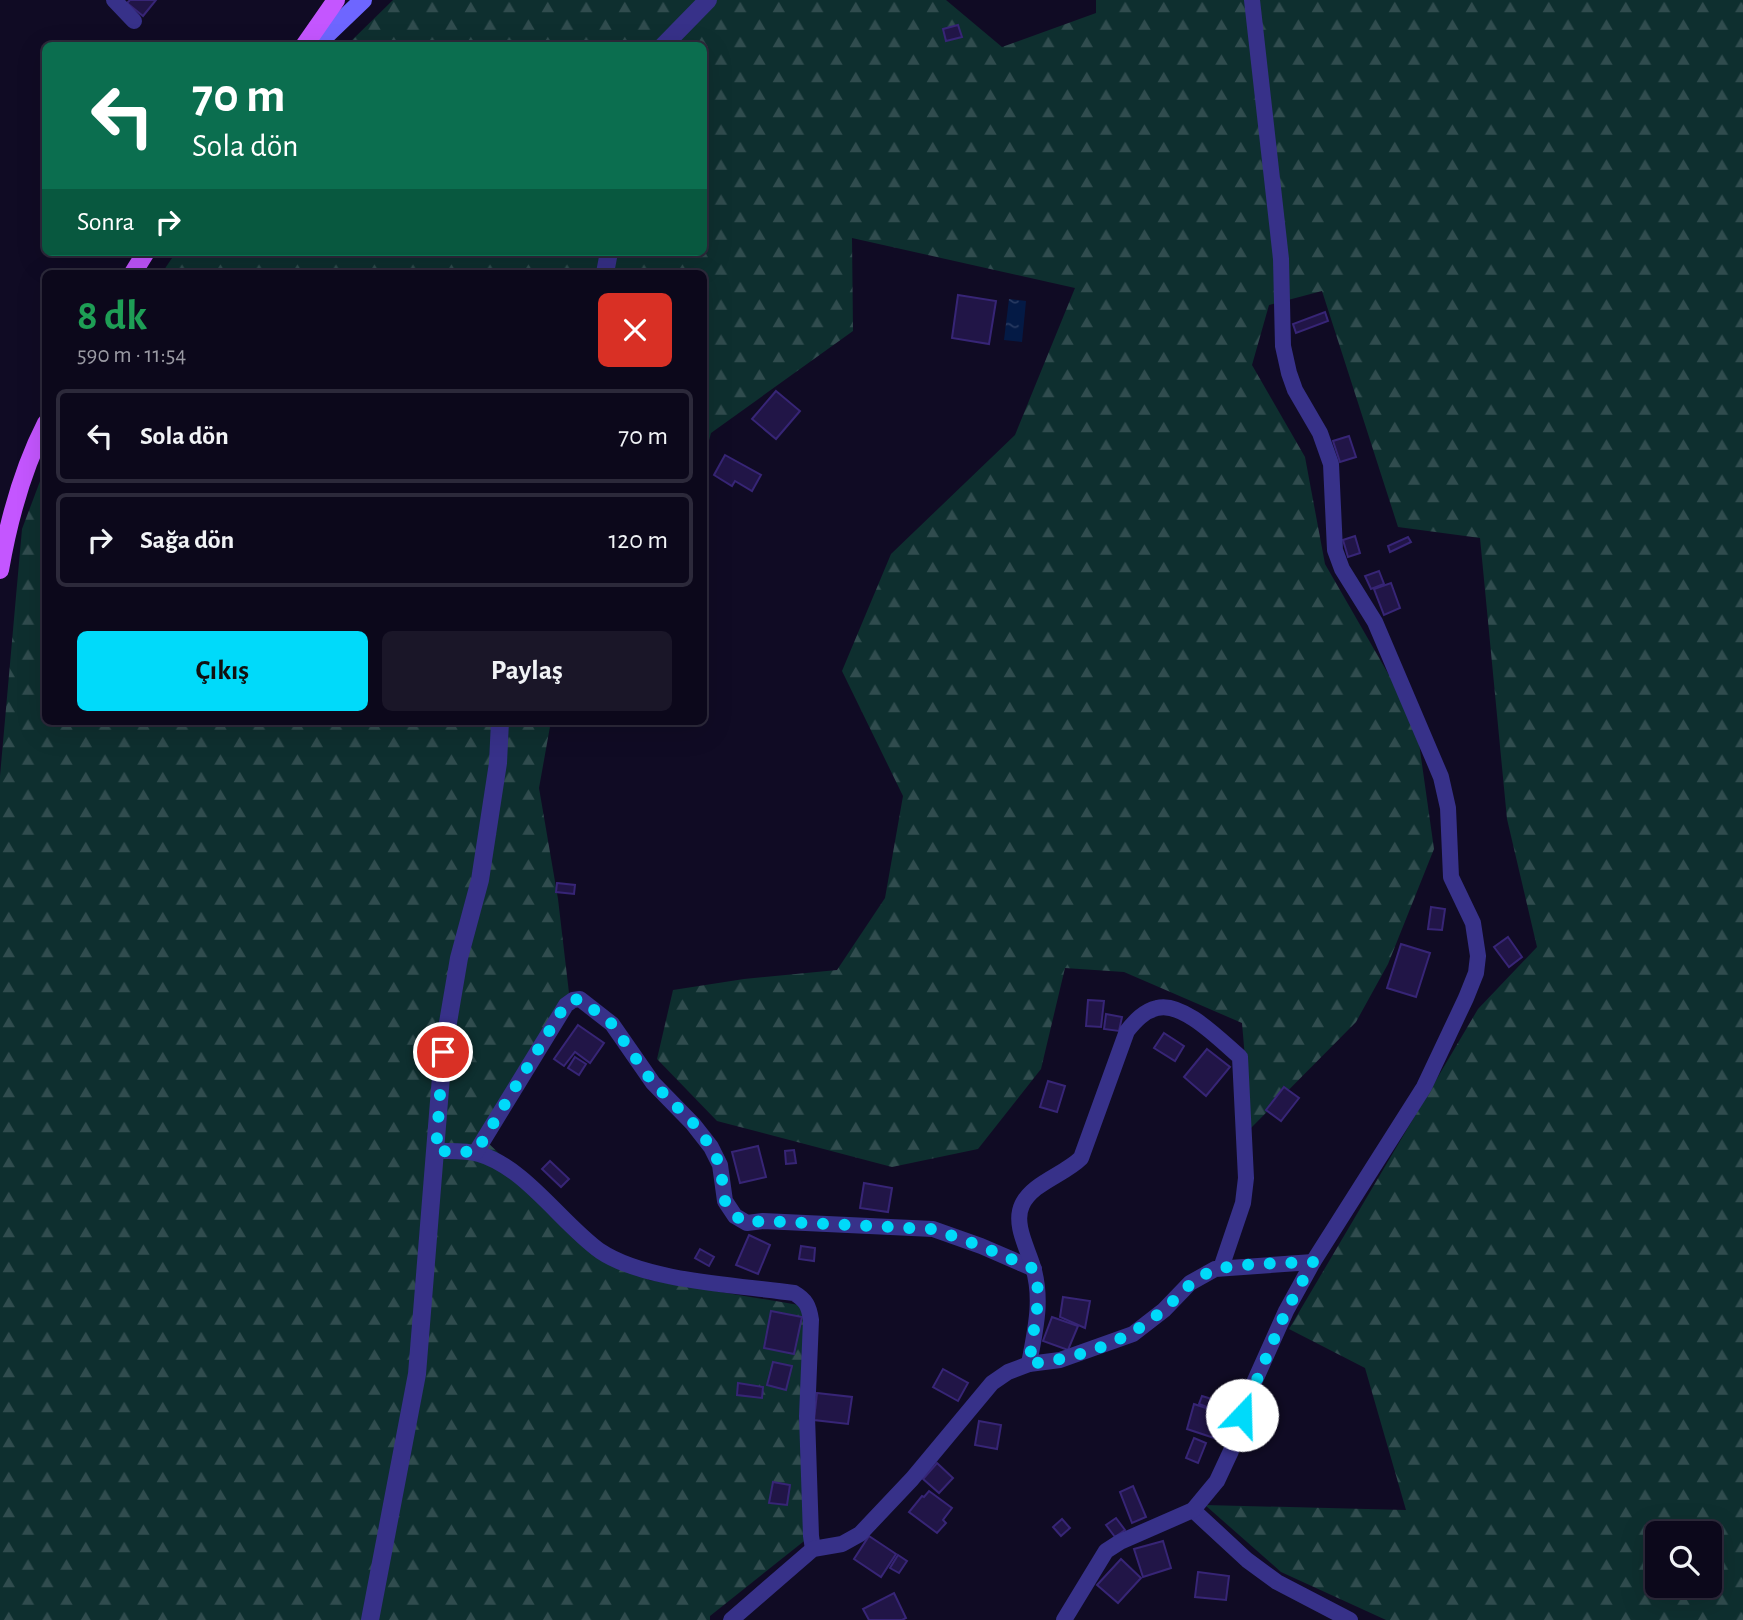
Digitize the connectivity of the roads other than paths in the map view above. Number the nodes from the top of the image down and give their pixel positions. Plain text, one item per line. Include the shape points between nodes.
1 (114, 0) edge
2 (336, 0) edge
3 (363, 0) edge
4 (708, 0) edge
5 (1252, 0) edge
6 (134, 21) dead end
7 (307, 42) edge
8 (319, 42) edge
9 (667, 42) edge
10 (42, 432) edge
11 (0, 570) edge
12 (500, 725) edge
13 (436, 1151) junction
14 (476, 1152) junction
15 (1313, 1262) junction
16 (1221, 1268) junction
17 (1034, 1269) junction
18 (1029, 1364) junction
19 (1194, 1510) junction
20 (813, 1549) junction
21 (370, 1620) edge
22 (731, 1620) edge
23 (1064, 1620) edge
24 (1350, 1620) edge

1 - 6 street
2 - 7 main road
3 - 8 main road
4 - 9 street
5 - 15 street via 1282,259 1283,346 1289,373 1331,464 1335,550 1342,569 1375,622 1441,777 1448,808 1451,877 1473,923 1478,956 1466,998 1424,1087
10 - 11 main road via 8,524
12 - 13 street via 480,880 458,958 443,1052
13 - 14 street
13 - 21 street via 417,1374
14 - 17 street via 565,1005 580,999 612,1024 653,1083 711,1147 720,1165 725,1201 735,1216 747,1223 933,1229
14 - 20 street via 517,1175 600,1251 669,1276 794,1293 809,1306 807,1416
15 - 16 street
15 - 19 street via 1248,1396 1231,1451 1217,1480
16 - 17 street via 1247,1178 1240,1057 1195,1019 1158,1007 1140,1016 1127,1031 1081,1158 1032,1192 1021,1206 1020,1229
16 - 18 street via 1190,1283 1133,1334 1060,1360
17 - 18 street via 1039,1295
18 - 20 street via 992,1383 860,1534 842,1544
19 - 23 street via 1106,1551
19 - 24 street via 1278,1582
20 - 22 street

